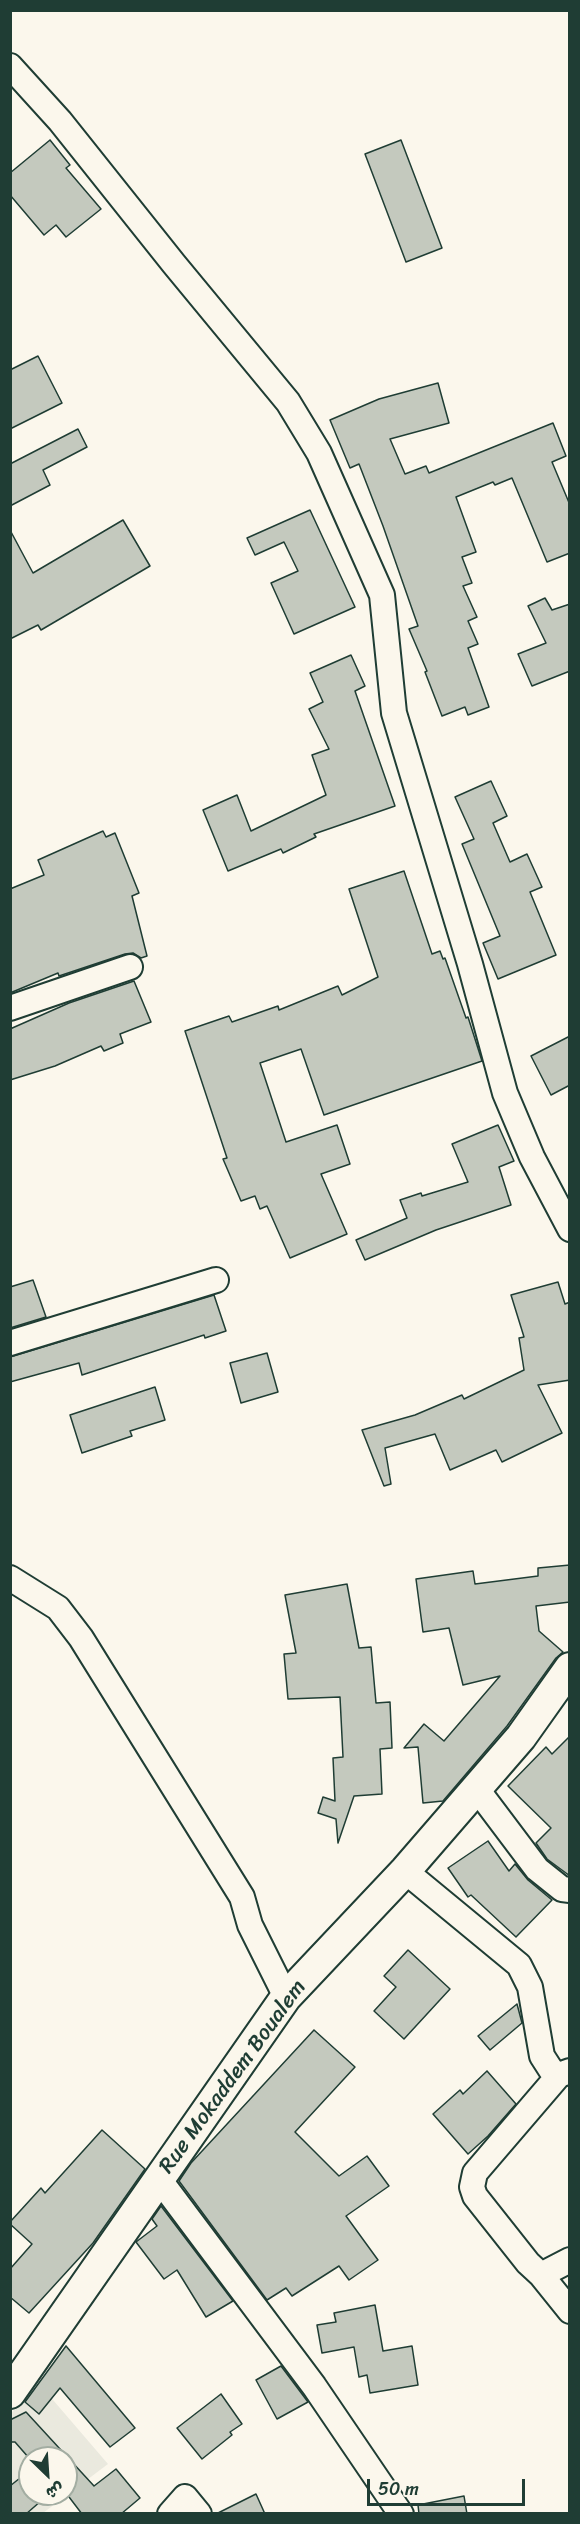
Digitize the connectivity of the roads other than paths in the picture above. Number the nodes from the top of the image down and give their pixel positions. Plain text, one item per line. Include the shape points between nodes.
1 (10, 66) edge
2 (130, 967) dead end
3 (10, 1008) edge
4 (570, 1229) edge
5 (216, 1280) dead end
6 (10, 1343) edge
7 (10, 1578) edge
8 (570, 1668) edge
9 (476, 1788) junction
10 (405, 1871) junction
11 (570, 1890) edge
12 (286, 1997) junction
13 (564, 2073) edge
14 (159, 2179) junction
15 (570, 2260) edge
16 (541, 2275) junction
17 (570, 2311) edge
18 (10, 2394) edge
19 (170, 2514) edge
20 (199, 2514) edge
21 (401, 2514) edge

1 - 4 street via 60,121 288,402 319,453 382,595 394,713 505,1094 532,1157
2 - 3 street
5 - 6 street
7 - 12 street via 58,1608 81,1638 242,1897 250,1925
8 - 9 street, Rue Mokaddem Boualem via 521,1737
9 - 10 street, Rue Mokaddem Boualem
9 - 11 street via 537,1869 562,1889
10 - 12 street, Rue Mokaddem Boualem
10 - 13 street via 519,1965 530,1987 542,2056 551,2070
12 - 14 street, Rue Mokaddem Boualem
13 - 16 street via 475,2173 472,2187 475,2196
14 - 18 street, Rue Mokaddem Boualem
14 - 21 street via 314,2386
15 - 16 street
16 - 17 street
19 - 20 street via 185,2498

